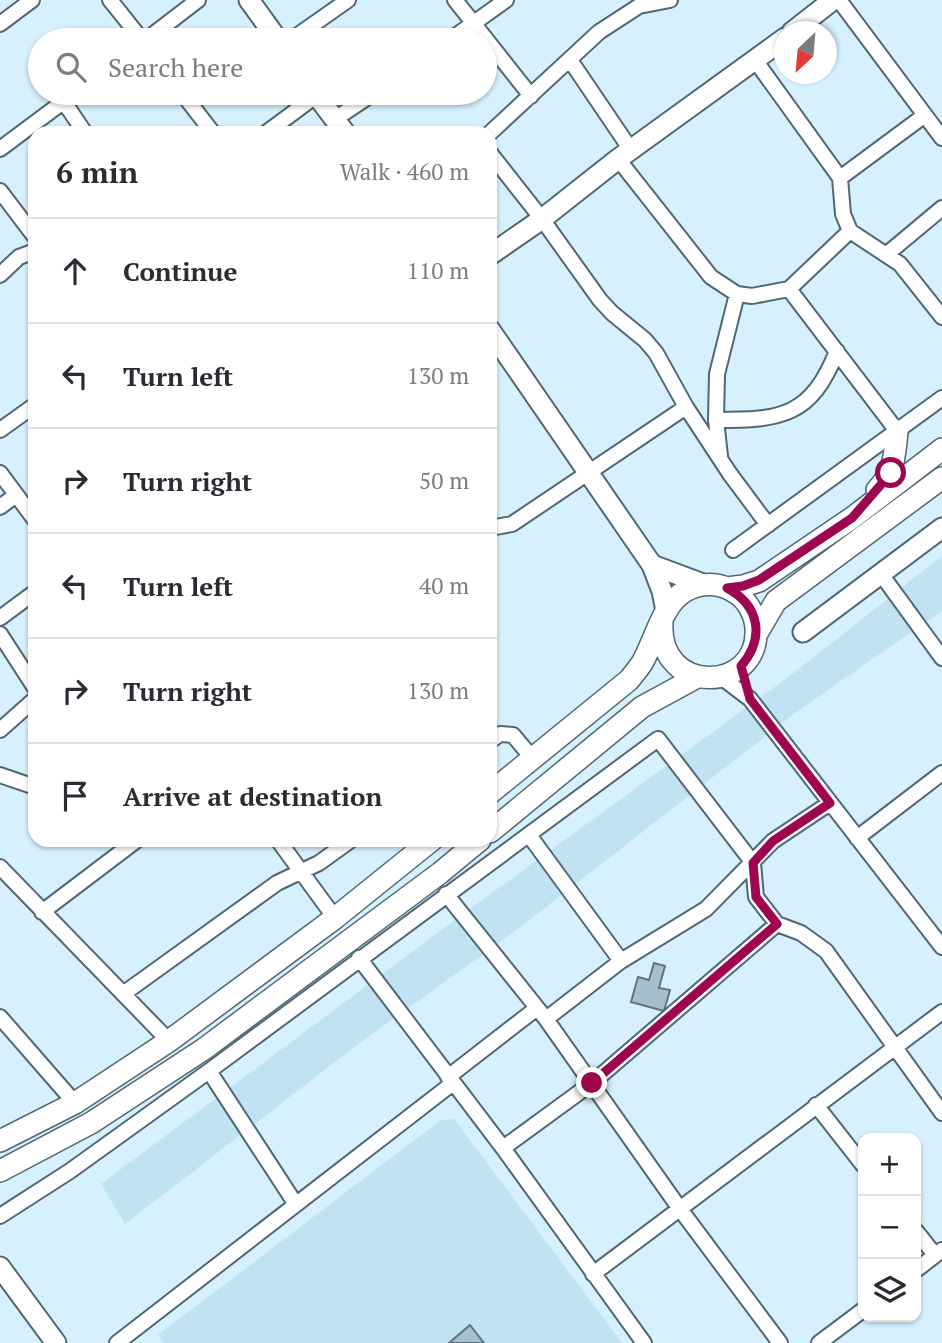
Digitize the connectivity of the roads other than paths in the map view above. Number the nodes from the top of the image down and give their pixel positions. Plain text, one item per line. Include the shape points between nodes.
1 (32, 0) edge
2 (110, 0) edge
3 (198, 0) edge
4 (248, 0) edge
5 (348, 0) edge
6 (455, 0) edge
7 (506, 0) edge
8 (670, 0) edge
9 (833, 0) edge
10 (839, 0) edge
11 (636, 3) edge
12 (3, 17) edge
13 (806, 21) edge
14 (474, 24) junction
15 (134, 28) edge
16 (160, 28) edge
17 (269, 28) edge
18 (308, 28) edge
19 (468, 28) edge
20 (477, 28) edge
21 (774, 46) edge
22 (497, 53) edge
23 (570, 60) junction
24 (755, 60) junction
25 (531, 96) junction
26 (58, 105) edge
27 (73, 105) edge
28 (191, 105) edge
29 (302, 105) edge
30 (324, 105) edge
31 (362, 105) edge
32 (925, 115) junction
33 (30, 126) edge
34 (82, 126) edge
35 (208, 126) edge
36 (275, 126) edge
37 (340, 126) edge
38 (28, 127) edge
39 (497, 127) edge
40 (942, 138) edge
41 (1, 147) edge
42 (624, 155) junction
43 (497, 162) edge
44 (840, 178) junction
45 (0, 191) edge
46 (942, 208) edge
47 (542, 219) junction
48 (28, 228) edge
49 (850, 231) junction
50 (497, 250) edge
51 (28, 254) edge
52 (887, 254) junction
53 (0, 275) edge
54 (789, 289) junction
55 (737, 293) junction
56 (942, 317) edge
57 (497, 340) edge
58 (837, 351) junction
59 (942, 398) edge
60 (686, 407) junction
61 (28, 410) edge
62 (716, 421) junction
63 (0, 430) edge
64 (897, 432) junction
65 (942, 449) edge
66 (721, 461) junction
67 (0, 473) edge
68 (587, 473) junction
69 (942, 478) edge
70 (16, 495) junction
71 (0, 507) edge
72 (28, 511) edge
73 (852, 518) junction
74 (768, 525) junction
75 (497, 527) edge
76 (942, 528) edge
77 (733, 550) dead end
78 (652, 565) junction
79 (881, 574) junction
80 (703, 584) junction
81 (727, 588) junction
82 (28, 597) edge
83 (664, 617) junction
84 (0, 618) edge
85 (803, 632) dead end
86 (0, 634) edge
87 (756, 635) junction
88 (941, 655) edge
89 (741, 666) junction
90 (28, 677) edge
91 (697, 677) junction
92 (721, 677) junction
93 (750, 699) junction
94 (28, 705) edge
95 (0, 730) edge
96 (497, 736) edge
97 (533, 759) junction
98 (942, 773) edge
99 (0, 775) edge
100 (28, 785) edge
101 (497, 787) edge
102 (830, 803) junction
103 (497, 826) edge
104 (529, 835) junction
105 (857, 838) junction
106 (127, 847) edge
107 (283, 847) edge
108 (341, 847) edge
109 (423, 847) edge
110 (472, 847) edge
111 (753, 863) junction
112 (0, 867) edge
113 (300, 871) junction
114 (446, 894) junction
115 (42, 912) junction
116 (335, 918) junction
117 (777, 924) junction
118 (942, 947) edge
119 (359, 958) junction
120 (621, 961) junction
121 (123, 994) junction
122 (942, 1012) edge
123 (542, 1014) junction
124 (0, 1017) edge
125 (7, 1032) edge
126 (169, 1041) junction
127 (894, 1048) junction
128 (209, 1071) junction
129 (450, 1080) junction
130 (592, 1083) junction
131 (75, 1103) junction
132 (816, 1105) junction
133 (942, 1113) edge
134 (0, 1141) edge
135 (503, 1148) junction
136 (858, 1160) edge
137 (0, 1171) edge
138 (296, 1203) junction
139 (680, 1209) junction
140 (0, 1216) edge
141 (921, 1236) edge
142 (938, 1253) edge
143 (921, 1266) edge
144 (0, 1267) edge
145 (593, 1274) junction
146 (858, 1314) edge
147 (56, 1343) edge
148 (117, 1343) edge
149 (644, 1343) edge
150 (780, 1343) edge
151 (820, 1343) edge

1 - 12 street
2 - 15 street
3 - 16 street
4 - 17 street
5 - 18 street
6 - 14 street
7 - 14 street
8 - 11 street
9 - 13 street
10 - 32 street
11 - 23 street
14 - 19 street
14 - 20 street
21 - 24 street
22 - 25 street
23 - 25 street
23 - 42 street
24 - 42 street
24 - 44 street
25 - 39 street
26 - 33 street
27 - 34 street
28 - 35 street
29 - 36 street
30 - 37 street
31 - 37 street
32 - 40 street
32 - 44 street
38 - 41 street
42 - 47 street
42 - 55 street via 711,277
43 - 47 street
44 - 49 street via 843,214
45 - 48 street
46 - 52 street
47 - 50 street
47 - 60 street via 606,306 656,353
49 - 52 street
49 - 54 street
51 - 53 street
52 - 56 street via 901,264
54 - 55 street via 752,296
54 - 58 street
55 - 62 street via 718,374
57 - 68 street
58 - 62 street via 814,394 785,414
58 - 64 street
59 - 64 street
60 - 66 street
60 - 68 street
61 - 63 street
62 - 66 street
64 - 73 main road via 891,473
64 - 74 street
65 - 73 main road
66 - 74 street
67 - 70 street
68 - 75 street via 512,524
68 - 78 street
69 - 87 main road via 776,601
70 - 71 street
70 - 72 street
73 - 81 main road via 759,580
74 - 77 street
76 - 79 street
78 - 80 street
78 - 83 street via 662,591
79 - 85 street
79 - 88 street
80 - 81 main road
80 - 83 main road via 681,593
81 - 87 main road via 746,601
82 - 84 street
83 - 91 main road via 662,634 669,657
83 - 97 main road via 629,681
86 - 90 street
87 - 89 main road
89 - 92 main road
89 - 93 street
91 - 92 main road
91 - 103 main road via 642,707
92 - 93 street
93 - 102 street
94 - 95 street
96 - 97 street via 513,735
97 - 101 main road
98 - 105 street
99 - 100 street
102 - 105 street
102 - 111 street via 773,841
104 - 111 street via 658,739
104 - 114 street
104 - 120 street
105 - 118 street
106 - 115 street
107 - 113 street
108 - 113 street
109 - 116 main road
110 - 137 main road via 204,1049 91,1123
111 - 117 street via 756,897
111 - 120 street via 706,909
112 - 115 street
113 - 116 street
113 - 121 street
114 - 119 street
114 - 123 street
115 - 121 street
116 - 126 main road
117 - 127 street via 801,933 826,951
117 - 130 street
119 - 128 street
119 - 129 street
120 - 123 street
121 - 126 street
122 - 127 street
123 - 129 street
123 - 130 street
124 - 125 street
125 - 131 street
126 - 131 main road
127 - 132 street
127 - 133 street
128 - 138 street
128 - 140 street
129 - 135 street
129 - 138 street
130 - 135 street
130 - 139 street
131 - 134 main road
132 - 136 street
132 - 139 street
135 - 145 street
138 - 148 street
139 - 145 street
139 - 150 street
141 - 142 street
142 - 143 street
144 - 147 street
145 - 149 street
146 - 151 street

